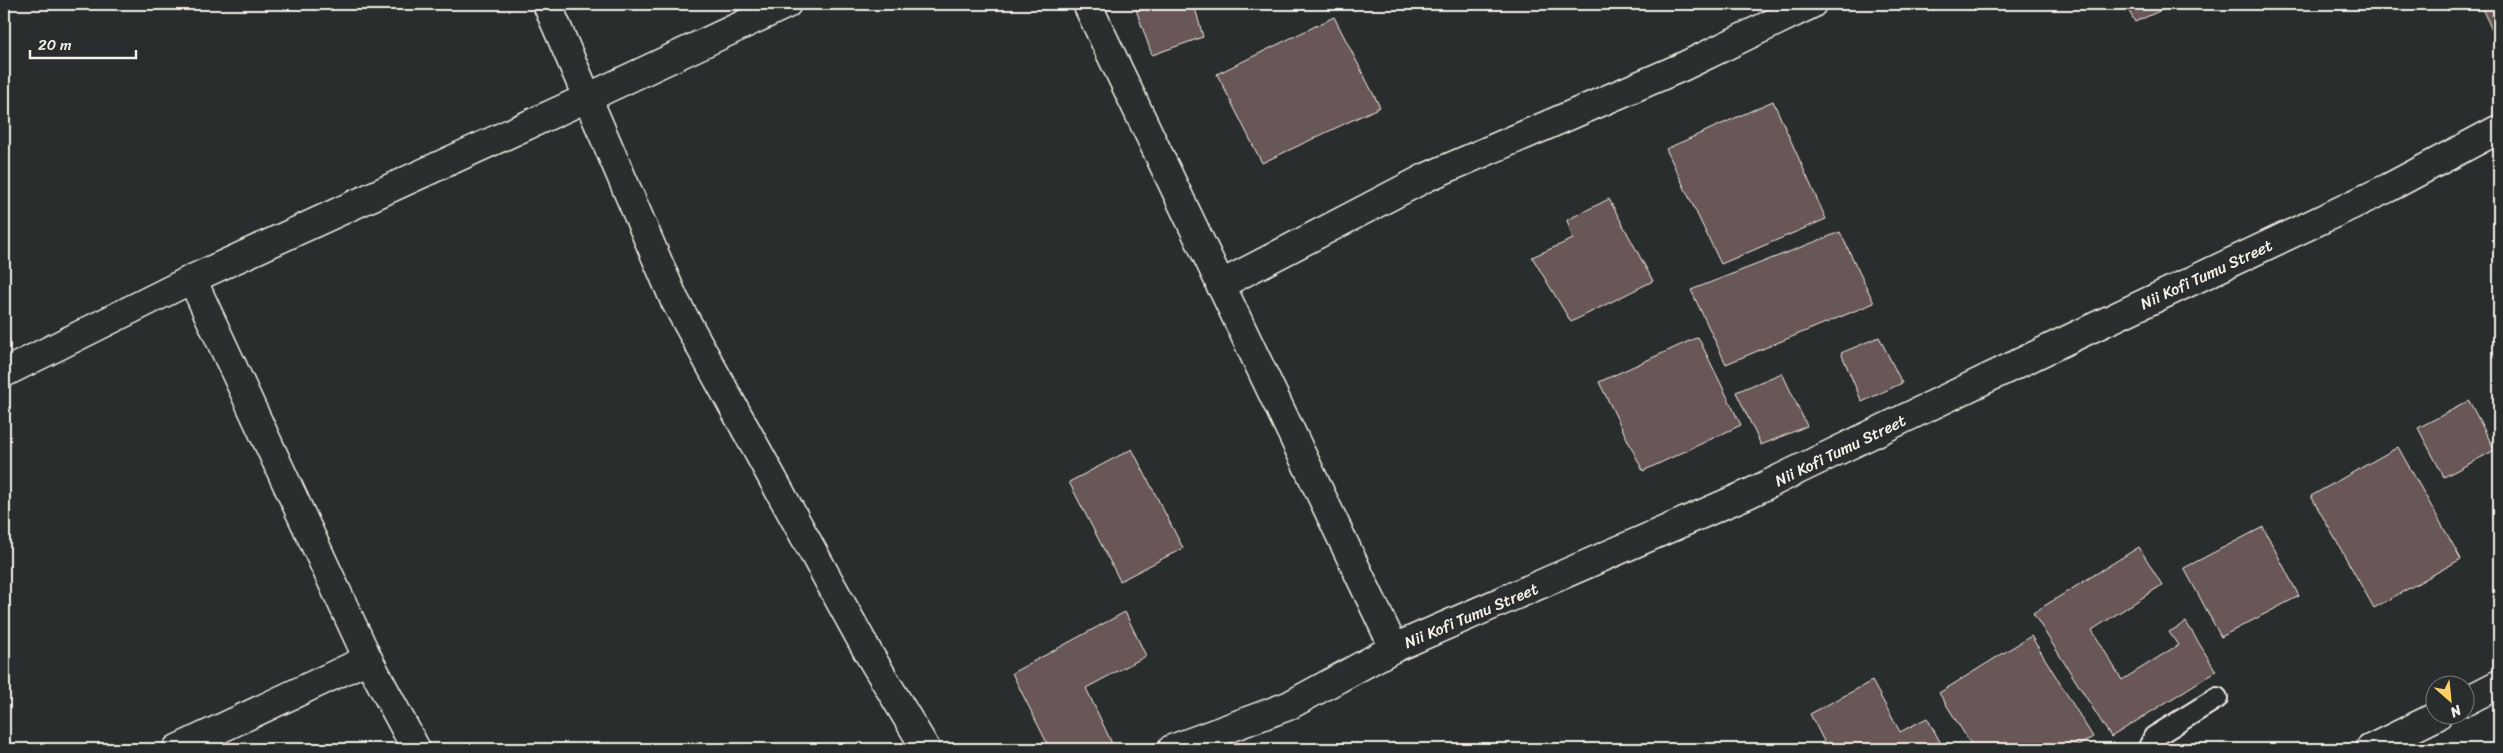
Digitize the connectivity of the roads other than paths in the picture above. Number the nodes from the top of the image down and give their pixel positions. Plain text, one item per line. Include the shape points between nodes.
1 (547, 4) edge
2 (787, 4) edge
3 (1087, 4) edge
4 (1812, 4) edge
5 (589, 97) junction
6 (2499, 129) edge
7 (192, 278) junction
8 (1220, 285) junction
9 (4, 373) edge
10 (1394, 648) junction
11 (368, 659) junction
12 (2499, 684) edge
13 (2476, 696) edge
14 (2216, 698) dead end
15 (2426, 721) edge
16 (177, 749) edge
17 (416, 749) edge
18 (926, 749) edge
19 (1172, 749) edge
20 (2148, 749) edge
21 (2370, 749) edge

1 - 5 street
2 - 5 street
3 - 8 street
4 - 8 street via 1682,67 1427,178
5 - 7 street
5 - 18 street via 674,299 869,654
6 - 10 street, Nii Kofi Tumu Street via 2388,188 1748,494
7 - 9 street
7 - 11 street
8 - 10 street
10 - 19 street, Nii Kofi Tumu Street via 1288,706
11 - 16 street
11 - 17 street
12 - 13 street
14 - 20 lane via 2154,737
15 - 21 street

